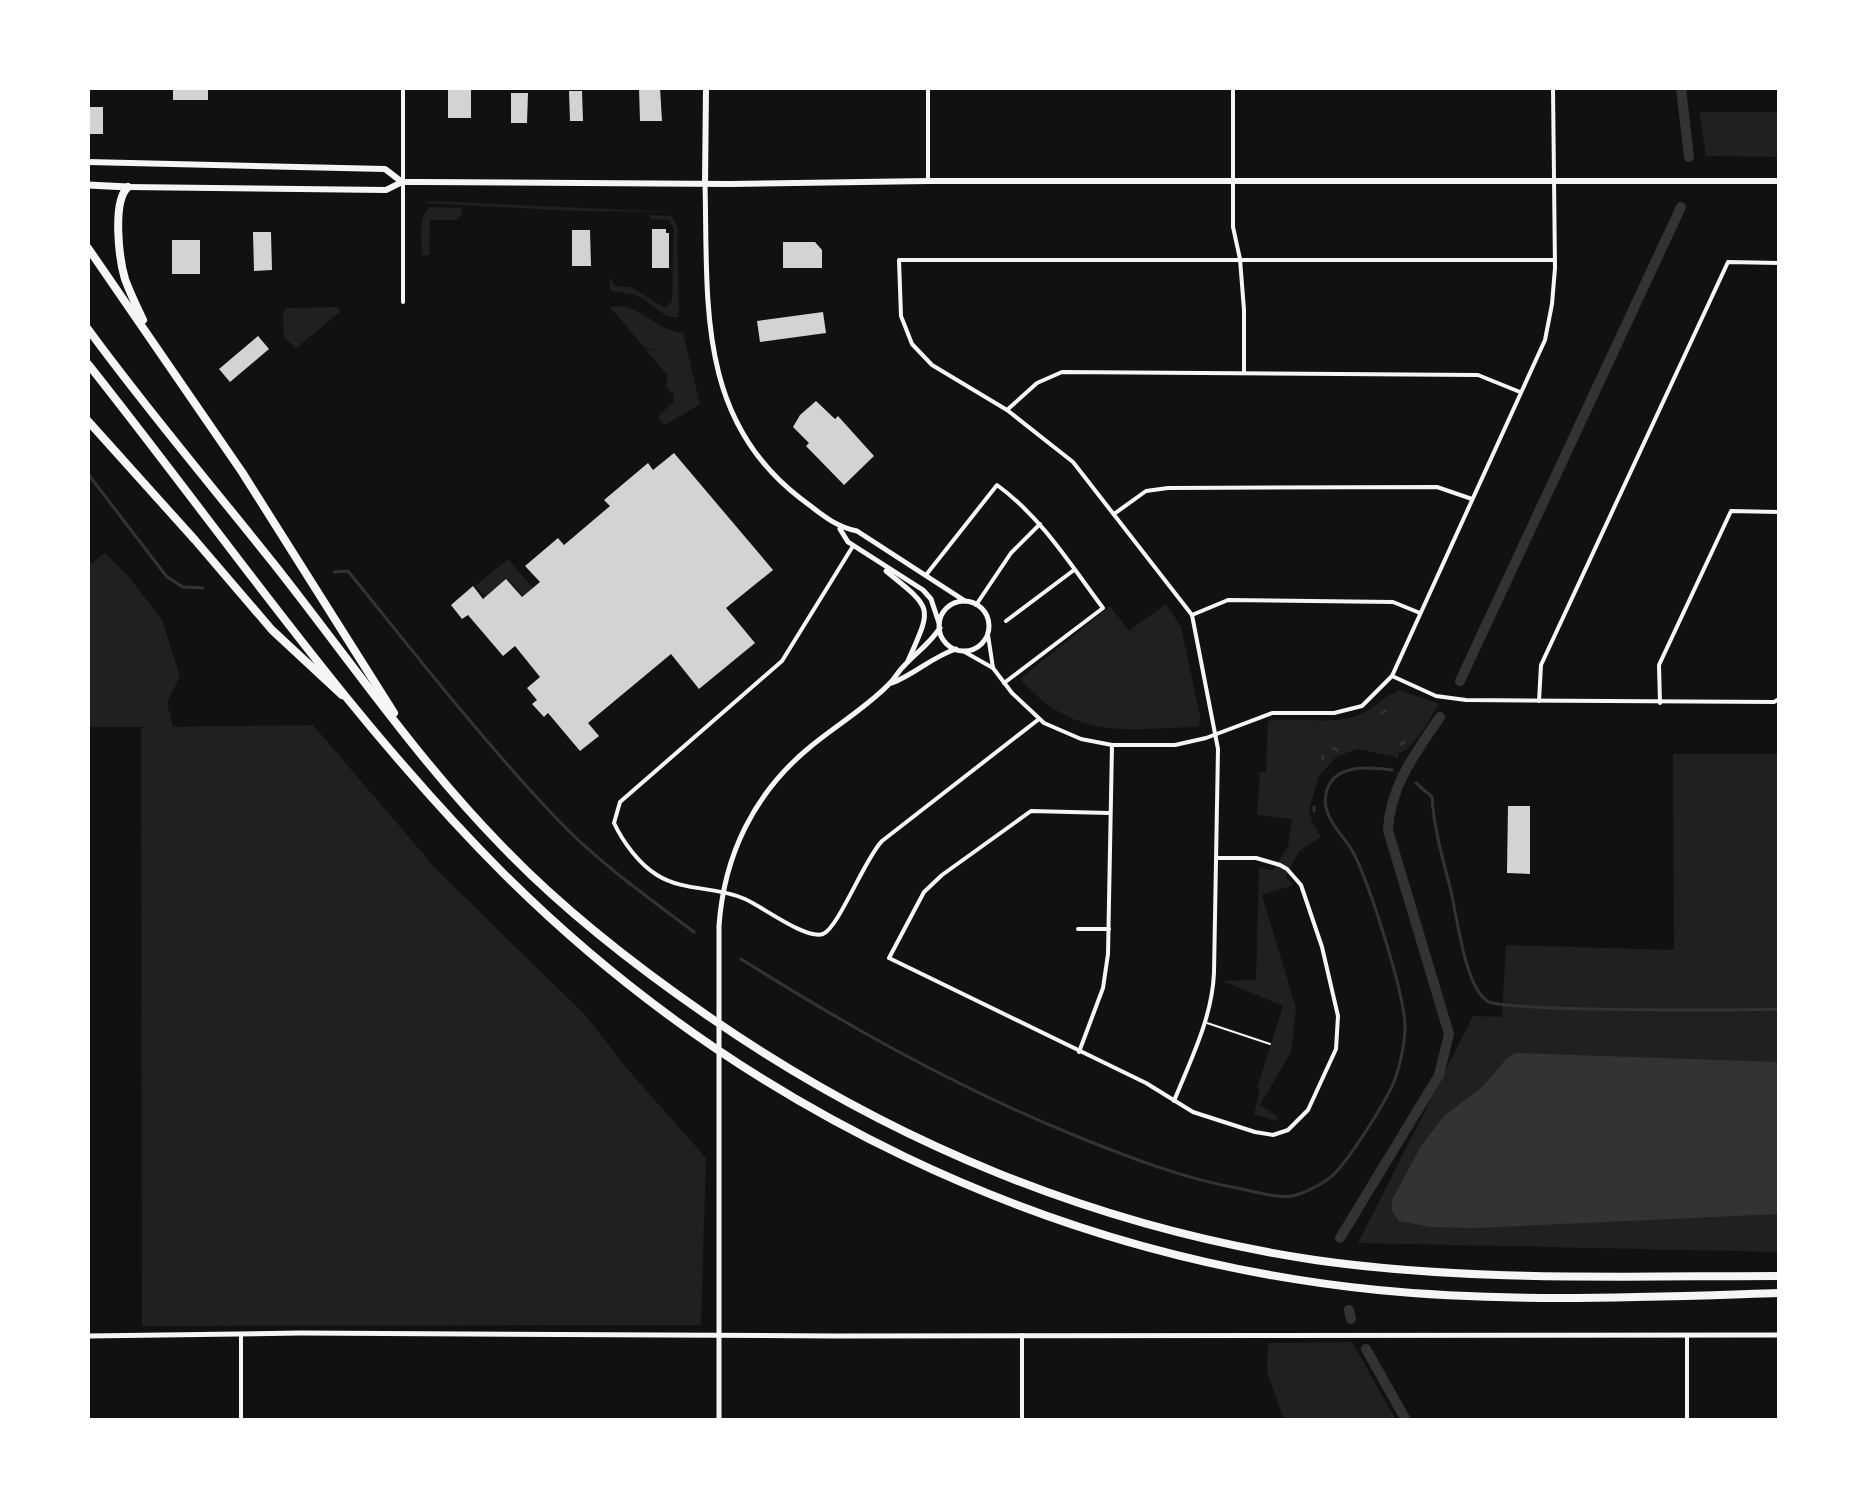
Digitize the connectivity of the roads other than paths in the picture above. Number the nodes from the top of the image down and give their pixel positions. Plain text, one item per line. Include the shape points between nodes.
1 (403, 88) edge
2 (706, 88) edge
3 (928, 88) edge
4 (1233, 88) edge
5 (1553, 88) edge
6 (88, 162) edge
7 (1554, 180) junction
8 (928, 181) junction
9 (1232, 181) junction
10 (1779, 181) edge
11 (402, 182) junction
12 (705, 183) junction
13 (88, 185) edge
14 (128, 187) junction
15 (88, 248) edge
16 (1240, 259) junction
17 (1555, 260) junction
18 (1779, 263) edge
19 (403, 302) dead end
20 (88, 329) edge
21 (151, 339) junction
22 (88, 364) edge
23 (1244, 373) junction
24 (1521, 393) junction
25 (1007, 410) junction
26 (88, 421) edge
27 (1472, 499) junction
28 (1779, 512) edge
29 (1114, 514) junction
30 (1040, 524) junction
31 (840, 528) junction
32 (853, 546) junction
33 (876, 563) junction
34 (1075, 569) junction
35 (926, 576) junction
36 (965, 601) junction
37 (976, 605) junction
38 (1420, 613) junction
39 (1192, 615) junction
40 (1006, 621) dead end
41 (940, 626) junction
42 (988, 635) junction
43 (956, 649) junction
44 (963, 651) junction
45 (907, 663) junction
46 (993, 668) junction
47 (1392, 676) junction
48 (891, 683) junction
49 (1004, 683) junction
50 (1779, 699) edge
51 (1539, 701) junction
52 (1660, 703) junction
53 (365, 718) junction
54 (1039, 719) junction
55 (1217, 734) junction
56 (1112, 745) junction
57 (415, 748) junction
58 (1109, 813) junction
59 (1216, 858) junction
60 (722, 893) junction
61 (1078, 929) dead end
62 (1109, 929) junction
63 (1206, 1022) junction
64 (1270, 1044) dead end
65 (1079, 1052) junction
66 (1174, 1101) junction
67 (1779, 1276) edge
68 (1779, 1293) edge
69 (241, 1334) junction
70 (719, 1334) junction
71 (1022, 1335) junction
72 (1687, 1335) junction
73 (1779, 1335) edge
74 (88, 1336) edge
75 (241, 1420) edge
76 (719, 1420) edge
77 (1022, 1420) edge
78 (1687, 1420) edge

1 - 11 street
2 - 12 main road
3 - 8 street
4 - 9 street
5 - 7 street
6 - 11 main road via 385,169
7 - 9 main road
7 - 10 main road
7 - 17 street
8 - 9 main road
8 - 12 main road
9 - 16 street
11 - 12 main road
11 - 14 main road via 386,190
11 - 19 street
12 - 31 street via 708,323 728,406 745,439 779,481
13 - 14 main road
14 - 21 highway via 119,199 120,256
15 - 21 highway
16 - 17 street
16 - 23 street
16 - 25 street via 899,260 901,316 912,344 932,365
17 - 24 street via 1545,340
18 - 51 street via 1728,262 1541,665
20 - 57 highway
21 - 57 highway via 254,491
22 - 53 highway
23 - 24 street via 1478,375
23 - 25 street via 1062,372 1037,383
24 - 27 street
25 - 29 street via 1073,462
26 - 53 highway via 263,622
27 - 29 street via 1437,487 1168,488 1146,491
27 - 38 street
28 - 52 street via 1731,511 1659,665
29 - 39 street
30 - 34 street
30 - 35 street via 997,485
30 - 37 street via 1011,553
31 - 32 street
31 - 35 street via 857,531
32 - 33 street
32 - 60 street via 782,661 616,808 615,827 651,871 682,887
33 - 41 street via 923,590
33 - 45 street via 925,608 925,624
34 - 40 street
34 - 49 street via 1103,608
35 - 36 street
36 - 37 street
36 - 41 street via 945,610
37 - 42 street via 988,619
38 - 39 street via 1393,602 1228,600
38 - 47 street
39 - 55 street
41 - 43 street
41 - 45 street via 928,646
42 - 44 street via 982,644
42 - 46 street
43 - 44 street
43 - 48 street
44 - 46 street
45 - 48 street
46 - 49 street
47 - 51 street via 1436,696
47 - 55 street via 1362,706 1334,713 1272,713
48 - 60 street via 770,786 738,839
49 - 54 street
50 - 52 street
51 - 52 street
53 - 68 highway via 506,876 681,1026 757,1077 880,1145 982,1192 1110,1237 1235,1268 1338,1285 1455,1296
54 - 56 street via 1081,739
54 - 60 street via 876,846 833,924 822,934 809,934 743,898
55 - 56 street via 1175,745
55 - 59 street
56 - 58 street
57 - 67 highway via 526,870 591,929 682,998 869,1115 957,1157 1075,1203 1210,1240 1311,1259 1441,1273
58 - 62 street
58 - 65 street via 1031,811 924,892 889,958
59 - 63 street via 1213,993
59 - 66 street via 1256,858 1280,865 1301,885 1338,1016 1336,1049 1308,1110 1288,1130 1273,1135 1193,1112
60 - 70 street
61 - 62 street
62 - 65 street via 1103,988
63 - 64 lane
63 - 66 street
65 - 66 street
69 - 70 street
69 - 74 street
69 - 75 street
70 - 71 street
70 - 76 street
71 - 72 street
71 - 77 street
72 - 73 street
72 - 78 street

